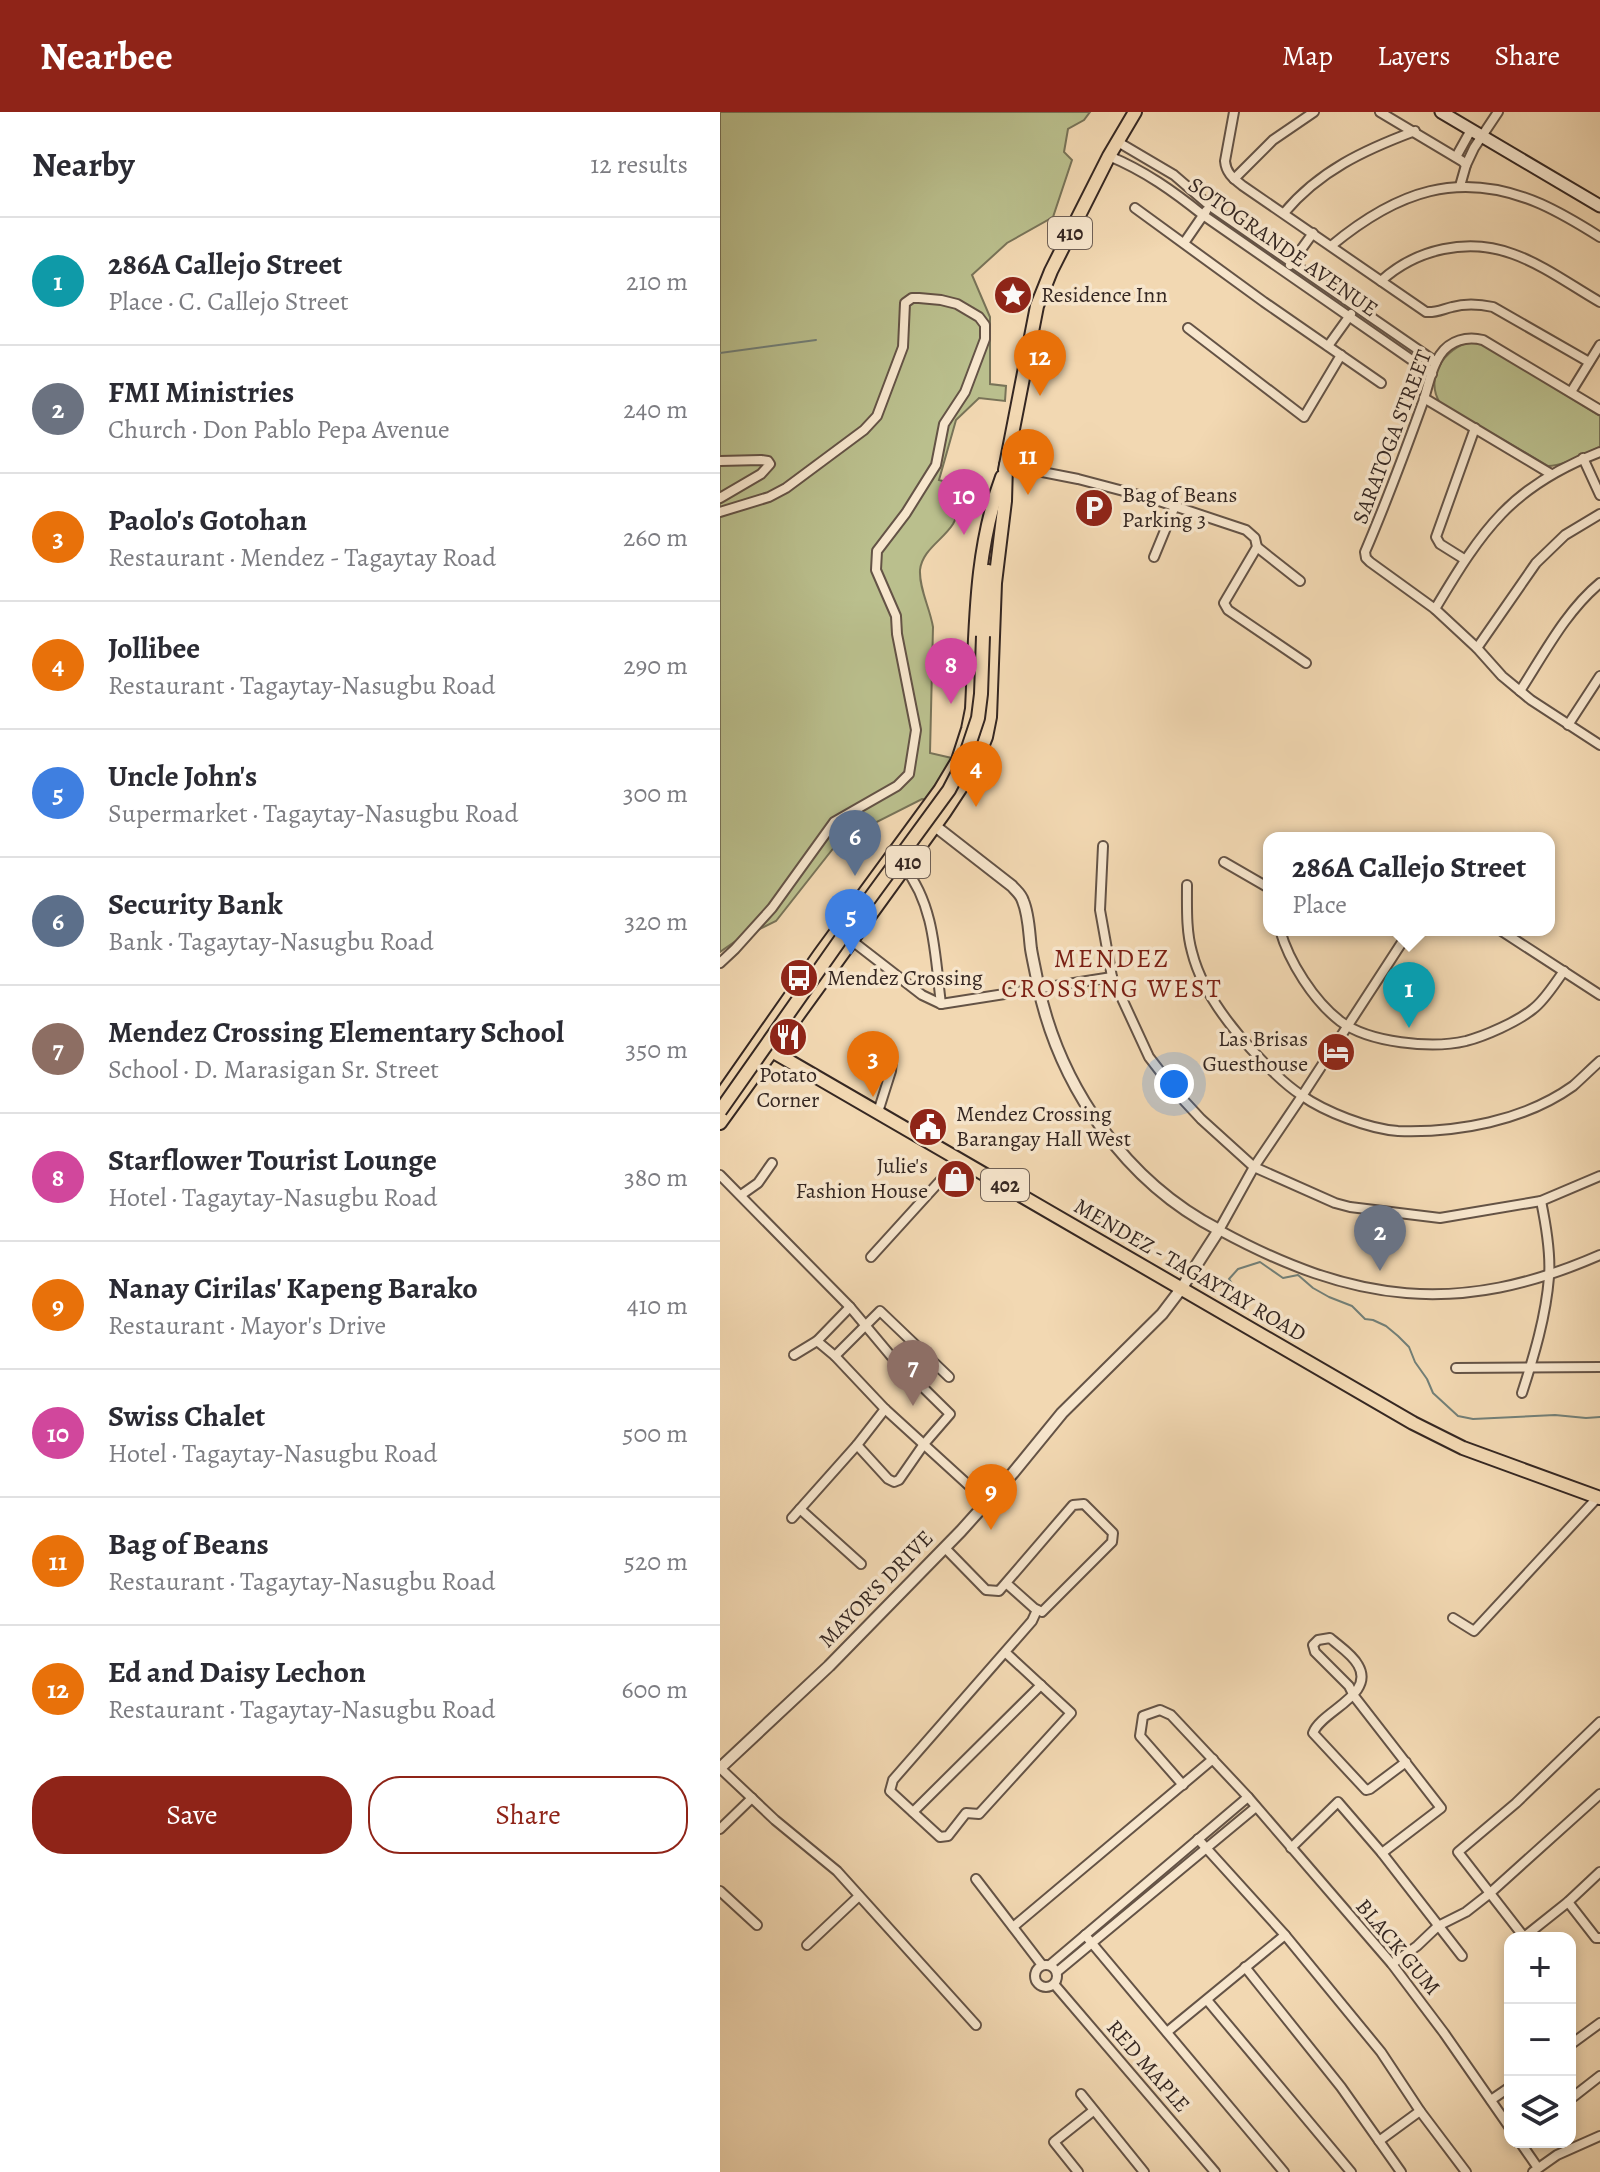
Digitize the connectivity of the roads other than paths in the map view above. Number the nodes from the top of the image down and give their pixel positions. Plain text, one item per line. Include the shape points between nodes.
1 (1135, 112) edge
2 (1234, 112) edge
3 (1314, 112) edge
4 (1380, 112) edge
5 (1441, 112) edge
6 (1498, 112) edge
7 (1471, 130) junction
8 (1415, 131) junction
9 (1483, 136) junction
10 (1118, 142) junction
11 (1109, 156) junction
12 (1456, 157) junction
13 (1466, 165) junction
14 (1165, 170) junction
15 (1234, 179) junction
16 (1159, 181) junction
17 (1182, 181) junction
18 (1460, 186) junction
19 (1174, 191) junction
20 (1210, 206) junction
21 (1600, 206) edge
22 (1135, 208) dead end
23 (1284, 213) junction
24 (1203, 215) junction
25 (1313, 233) junction
26 (1600, 237) edge
27 (1184, 243) junction
28 (1331, 246) junction
29 (1292, 263) junction
30 (1286, 271) junction
31 (1381, 281) junction
32 (1600, 302) edge
33 (1356, 307) junction
34 (1431, 313) junction
35 (1350, 316) junction
36 (1431, 324) dead end
37 (1188, 328) dead end
38 (1600, 345) edge
39 (1328, 346) junction
40 (1341, 355) junction
41 (1436, 362) junction
42 (1589, 362) junction
43 (1432, 374) junction
44 (1381, 383) dead end
45 (1571, 392) junction
46 (1424, 398) junction
47 (1600, 410) edge
48 (1475, 428) junction
49 (1600, 452) edge
50 (1583, 458) junction
51 (720, 461) edge
52 (1006, 465) junction
53 (1551, 474) junction
54 (1600, 495) edge
55 (720, 498) edge
56 (1175, 506) junction
57 (720, 512) edge
58 (1600, 514) edge
59 (1257, 547) junction
60 (1154, 557) dead end
61 (1464, 559) junction
62 (1300, 581) dead end
63 (1600, 583) edge
64 (1435, 609) junction
65 (1477, 648) junction
66 (1306, 663) dead end
67 (1600, 676) edge
68 (1520, 691) junction
69 (1568, 725) junction
70 (1600, 745) edge
71 (935, 826) junction
72 (1103, 846) dead end
73 (1224, 862) dead end
74 (904, 867) junction
75 (1187, 885) dead end
76 (1263, 885) edge
77 (1282, 936) edge
78 (1406, 936) edge
79 (1509, 936) edge
80 (851, 940) junction
81 (720, 963) edge
82 (1564, 971) junction
83 (1112, 977) junction
84 (1039, 989) junction
85 (1600, 995) edge
86 (941, 1004) junction
87 (1347, 1025) junction
88 (758, 1043) junction
89 (771, 1051) junction
90 (892, 1061) dead end
91 (1600, 1061) edge
92 (1302, 1096) junction
93 (723, 1104) edge
94 (878, 1112) junction
95 (720, 1123) edge
96 (960, 1159) junction
97 (772, 1163) dead end
98 (1254, 1167) junction
99 (720, 1175) edge
100 (1600, 1176) edge
101 (741, 1195) junction
102 (1541, 1201) junction
103 (1219, 1230) junction
104 (1600, 1255) edge
105 (871, 1257) dead end
106 (1549, 1275) junction
107 (1181, 1289) junction
108 (850, 1307) junction
109 (865, 1326) junction
110 (817, 1341) junction
111 (794, 1355) dead end
112 (835, 1356) junction
113 (1530, 1367) junction
114 (1600, 1367) edge
115 (1456, 1368) dead end
116 (949, 1377) dead end
117 (1522, 1393) dead end
118 (885, 1409) junction
119 (924, 1444) junction
120 (857, 1445) junction
121 (1599, 1498) edge
122 (987, 1502) junction
123 (800, 1509) junction
124 (792, 1518) dead end
125 (945, 1548) junction
126 (861, 1564) dead end
127 (1006, 1583) junction
128 (1037, 1610) junction
129 (1453, 1618) dead end
130 (1005, 1652) junction
131 (1041, 1685) junction
132 (1354, 1696) junction
133 (1600, 1722) edge
134 (1213, 1759) junction
135 (1406, 1762) junction
136 (720, 1768) edge
137 (1183, 1785) junction
138 (1600, 1794) edge
139 (1248, 1797) junction
140 (752, 1798) junction
141 (1256, 1807) junction
142 (913, 1812) junction
143 (720, 1829) edge
144 (1198, 1839) junction
145 (1205, 1848) junction
146 (1291, 1848) junction
147 (1382, 1853) junction
148 (1600, 1872) edge
149 (976, 1879) dead end
150 (720, 1891) edge
151 (1489, 1894) junction
152 (859, 1896) junction
153 (1568, 1902) junction
154 (757, 1925) dead end
155 (1438, 1926) junction
156 (1013, 1927) junction
157 (1085, 1935) junction
158 (1285, 1935) junction
159 (1600, 1938) edge
160 (1091, 1944) junction
161 (807, 1945) dead end
162 (1462, 1956) dead end
163 (1392, 1964) junction
164 (1050, 1967) junction
165 (1245, 1967) junction
166 (1054, 1984) junction
167 (1207, 2000) junction
168 (1600, 2023) edge
169 (976, 2025) dead end
170 (1167, 2032) junction
171 (1576, 2041) edge
172 (1600, 2076) edge
173 (1504, 2091) edge
174 (1081, 2094) dead end
175 (1576, 2095) edge
176 (1491, 2100) junction
177 (1093, 2111) junction
178 (1420, 2111) junction
179 (1504, 2119) edge
180 (1600, 2136) edge
181 (1379, 2141) junction
182 (1523, 2148) edge
183 (1536, 2170) edge
184 (1348, 2171) edge
185 (1078, 2172) edge
186 (1144, 2172) edge
187 (1215, 2172) edge
188 (1284, 2172) edge
189 (1401, 2172) edge
190 (1466, 2172) edge

1 - 10 main road, 410
2 - 15 street via 1225,161
3 - 15 street via 1273,140
4 - 8 street
5 - 7 main road
6 - 9 street
7 - 9 main road
7 - 12 street
8 - 12 street
8 - 23 street via 1349,159 1309,186
9 - 13 street
9 - 21 main road
10 - 11 main road, 410
10 - 14 street, SOTOGRANDE AVENUE
11 - 16 street, SOTOGRANDE AVENUE
11 - 52 main road, 410 via 1037,306
12 - 13 street
13 - 18 street
14 - 16 street
14 - 17 street, SOTOGRANDE AVENUE
15 - 23 street
16 - 19 street, SOTOGRANDE AVENUE
17 - 19 street
17 - 20 street, SOTOGRANDE AVENUE
18 - 26 street via 1538,202
18 - 28 street via 1400,200
19 - 24 street, SOTOGRANDE AVENUE
20 - 24 street
20 - 29 street, SOTOGRANDE AVENUE
22 - 27 street
23 - 25 street
24 - 27 street
24 - 30 street, SOTOGRANDE AVENUE
25 - 28 street
25 - 29 street
27 - 39 street
28 - 31 street
29 - 30 street
29 - 33 street, SOTOGRANDE AVENUE
30 - 35 street, SOTOGRANDE AVENUE
31 - 32 street via 1432,251 1477,246 1515,254
31 - 34 street
33 - 35 street
33 - 41 street, SOTOGRANDE AVENUE
34 - 36 street
34 - 42 street via 1462,305 1493,307
35 - 39 street
35 - 43 street, SOTOGRANDE AVENUE
37 - 40 street via 1304,417
38 - 42 street
39 - 40 street
40 - 44 street
41 - 43 street, SARATOGA STREET
41 - 45 street, SARATOGA STREET via 1454,342 1483,340
42 - 45 street
43 - 46 street, SARATOGA STREET
45 - 47 street, SARATOGA STREET
46 - 48 street
46 - 64 street, SARATOGA STREET via 1365,552 1370,562
48 - 53 street
48 - 61 street via 1436,537
49 - 50 street
50 - 53 street
50 - 54 street
51 - 55 street via 770,464
52 - 56 street
52 - 71 main road, 410 via 990,717 973,769
52 - 88 main road, 410 via 984,540 972,709 958,760
52 - 93 main road, bridge via 988,576 978,718 963,763 949,790
53 - 61 street via 1507,506
56 - 59 street via 1246,530
56 - 60 street
57 - 81 street via 786,488 877,416 903,347 905,303 912,298 957,304 985,325 981,354 944,424 936,465 877,551 876,570 896,616 916,730 909,774 834,822 772,908
58 - 65 street via 1565,535 1536,563
59 - 62 street
59 - 66 street via 1224,603
61 - 64 street
63 - 68 street via 1566,620
64 - 65 street, SARATOGA STREET
65 - 68 street, SARATOGA STREET
67 - 69 street
68 - 69 street, SARATOGA STREET
69 - 70 street, SARATOGA STREET
71 - 74 main road, 410
71 - 84 street via 1022,897
72 - 83 street via 1100,910
73 - 76 street
74 - 80 main road, 410
74 - 86 street via 925,905
75 - 92 street via 1198,973 1240,1037
77 - 87 street via 1309,988
78 - 87 street
79 - 82 street
80 - 86 street
80 - 89 main road, 410
82 - 85 street
82 - 87 street via 1534,1009 1465,1041 1419,1045 1368,1035
83 - 84 street
83 - 98 street via 1149,1057 1201,1119
84 - 86 street
84 - 103 street via 1061,1055 1091,1113 1155,1188
87 - 92 street
88 - 89 main road, 402
88 - 93 main road, 410
89 - 93 main road, 410
89 - 94 main road, MENDEZ - TAGAYTAY ROAD / 402
90 - 94 street
91 - 92 street via 1573,1086 1521,1113 1445,1129 1396,1131 1360,1123
92 - 98 street
93 - 95 main road, 410
94 - 96 main road, MENDEZ - TAGAYTAY ROAD / 402
96 - 105 street
96 - 107 main road, MENDEZ - TAGAYTAY ROAD / 402
97 - 101 street
98 - 102 street via 1335,1203 1383,1212 1440,1218
98 - 103 street
99 - 101 street
100 - 102 street
101 - 108 street
102 - 106 street
103 - 106 street via 1295,1267 1384,1291 1476,1292
103 - 107 street, MAYOR'S DRIVE
104 - 106 street
106 - 113 street
107 - 121 main road, MENDEZ - TAGAYTAY ROAD / 402 via 1463,1448
107 - 122 street, MAYOR'S DRIVE via 1062,1413
108 - 109 street
108 - 110 street
109 - 112 street
109 - 116 street via 880,1311
109 - 119 street via 950,1414
110 - 111 street
110 - 112 street
112 - 118 street
113 - 114 street
113 - 115 street
113 - 117 street
118 - 119 street
118 - 120 street
119 - 120 street via 894,1482
119 - 122 street
120 - 123 street
121 - 129 street via 1474,1631
122 - 125 street, MAYOR'S DRIVE
123 - 124 street
123 - 126 street
125 - 127 street via 986,1590 999,1591
125 - 136 street, MAYOR'S DRIVE
127 - 128 street
127 - 128 street via 1073,1505 1084,1504 1113,1533 1112,1542 1042,1612
128 - 130 street
130 - 131 street
130 - 142 street via 893,1780 890,1791
131 - 142 street
131 - 142 street via 1071,1713 979,1814 966,1813 948,1836 940,1837
132 - 132 street via 1315,1652 1318,1640 1330,1638 1357,1662 1360,1683
132 - 135 street
132 - 135 street via 1313,1733 1366,1790
133 - 151 street via 1458,1852
134 - 137 street
134 - 137 street, BLACK GUM via 1171,1715 1160,1710 1143,1716 1140,1736
134 - 139 street, BLACK GUM
135 - 147 street via 1441,1808
136 - 140 street
137 - 156 street
138 - 151 street
139 - 141 street, BLACK GUM
139 - 144 street
140 - 143 street
140 - 152 street
141 - 145 street
141 - 146 street, BLACK GUM
144 - 145 street
144 - 157 street
145 - 158 street
145 - 160 street
146 - 147 street via 1338,1802
146 - 163 street, BLACK GUM
147 - 155 street
148 - 153 street
149 - 156 street
150 - 154 street
151 - 153 street via 1524,1937
151 - 155 street
152 - 161 street
152 - 169 street
153 - 159 street
155 - 162 street
155 - 163 street
156 - 164 street
157 - 160 street
157 - 164 street
158 - 165 street
158 - 178 street via 1381,2052
160 - 164 street
160 - 170 street
163 - 176 street, BLACK GUM
164 - 166 street via 1057,1978
164 - 166 street via 1035,1975 1046,1987
165 - 167 street
165 - 181 street
166 - 187 street, RED MAPLE
167 - 170 street
167 - 184 street
168 - 171 street
170 - 188 street
172 - 175 street
173 - 176 street
174 - 177 street
176 - 179 street, BLACK GUM
177 - 185 street via 1054,2142
177 - 186 street
178 - 181 street
178 - 190 street
180 - 183 street
181 - 189 street
182 - 183 street

